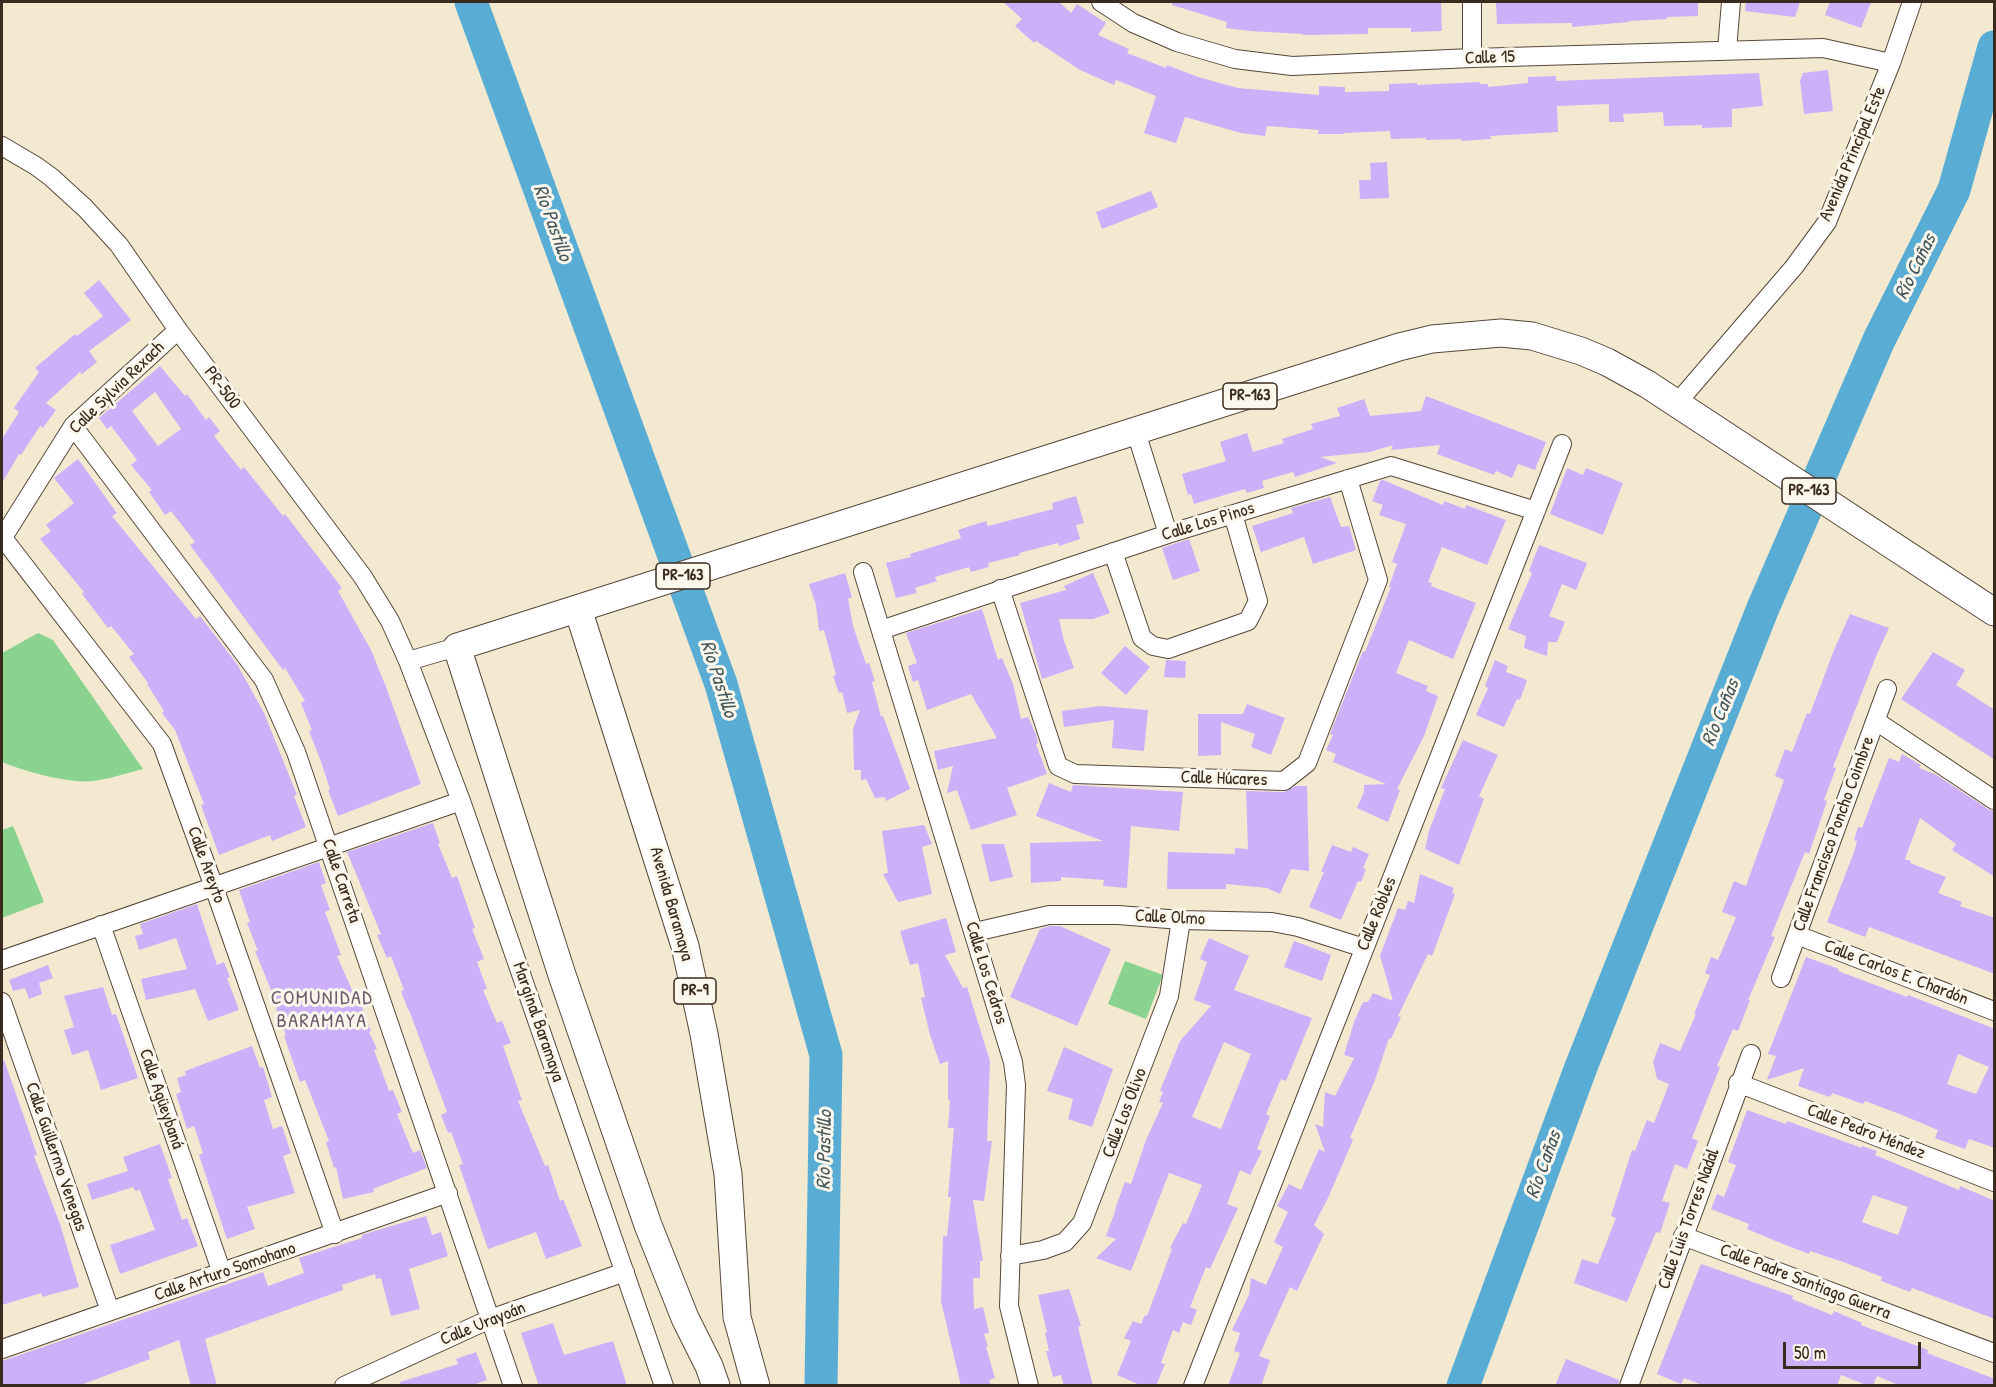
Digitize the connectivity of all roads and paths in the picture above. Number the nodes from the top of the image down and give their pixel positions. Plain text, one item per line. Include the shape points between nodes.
1 (1101, 2) edge
2 (1472, 2) edge
3 (1731, 2) edge
4 (1912, 2) edge
5 (1727, 50) junction
6 (1472, 58) junction
7 (1891, 63) junction
8 (2, 146) edge
9 (178, 330) junction
10 (1677, 404) junction
11 (73, 426) junction
12 (1136, 432) junction
13 (1563, 444) dead end
14 (1347, 479) junction
15 (1536, 511) junction
16 (1233, 514) junction
17 (1168, 534) junction
18 (2, 538) edge
19 (1113, 552) junction
20 (864, 572) dead end
21 (1000, 589) junction
22 (578, 609) junction
23 (1995, 612) edge
24 (881, 630) junction
25 (456, 647) junction
26 (408, 660) junction
27 (1887, 689) dead end
28 (1876, 722) junction
29 (1995, 800) edge
30 (461, 801) junction
31 (329, 846) junction
32 (214, 887) junction
33 (1181, 920) junction
34 (101, 925) junction
35 (975, 932) junction
36 (1797, 935) junction
37 (1364, 948) junction
38 (2, 960) edge
39 (1781, 978) dead end
40 (2, 1002) edge
41 (1995, 1011) edge
42 (1750, 1054) dead end
43 (1738, 1083) junction
44 (1995, 1182) edge
45 (448, 1193) junction
46 (335, 1234) junction
47 (1683, 1236) junction
48 (1010, 1256) junction
49 (625, 1272) junction
50 (222, 1273) junction
51 (110, 1311) junction
52 (490, 1319) junction
53 (2, 1349) edge
54 (1995, 1353) edge
55 (344, 1386) edge
56 (513, 1386) edge
57 (664, 1386) edge
58 (716, 1386) edge
59 (756, 1386) edge
60 (1029, 1386) edge
61 (1193, 1386) edge
62 (1629, 1386) edge

1 - 6 street, Calle 15 via 1133,23 1177,42 1235,59 1292,66
2 - 6 street
3 - 5 street
4 - 7 street, Avenida Principal Este
5 - 6 street, Calle 15
5 - 7 street, Calle 15 via 1823,48
7 - 10 street, Avenida Principal Este via 1827,222 1794,267
8 - 9 street, PR-500 / PR-500 via 51,177 85,208 118,245
9 - 11 street, Calle Sylvia Rexach
9 - 26 street, PR-500 / PR-500 via 363,577
10 - 12 highway, PR-163 via 1619,368 1581,351 1532,336 1468,334 1399,347
10 - 23 highway, PR-163
11 - 18 street, Calle Sylvia Rexach
11 - 31 street, Calle Carreta via 264,680 296,752
12 - 17 street
12 - 22 highway, PR-163
13 - 15 street, Calle Robles
14 - 15 street, Calle Los Pinos via 1391,466
14 - 16 street, Calle Los Pinos
14 - 21 street, Calle Húcares via 1378,580 1307,763 1284,781 1075,774 1058,766
15 - 37 street, Calle Robles
16 - 17 street, Calle Los Pinos
16 - 19 street via 1258,601 1248,621 1168,649 1153,646 1142,638
17 - 19 street, Calle Los Pinos
18 - 32 street, Calle Areyto via 162,744
19 - 21 street, Calle Los Pinos
20 - 24 street, Calle Los Cedros
21 - 24 street, Calle Los Pinos
22 - 25 highway, PR-163
22 - 59 highway, Avenida Baramaya / PR-9 via 685,946 728,1174 737,1317
24 - 35 street, Calle Los Cedros
25 - 26 street, PR-163
25 - 58 highway via 558,964 648,1225
26 - 30 street, Marginal Baramaya
27 - 28 street, Calle Francisco Poncho Coimbre
28 - 29 street
28 - 36 street, Calle Francisco Poncho Coimbre
30 - 31 street
30 - 49 street, Marginal Baramaya
31 - 32 street
31 - 45 street, Calle Carreta
32 - 34 street
32 - 46 street, Calle Areyto
33 - 35 street, Calle Olmo via 1049,915
33 - 37 street, Calle Olmo via 1272,922
33 - 48 street, Calle Los Olivo via 1169,996 1082,1223 1065,1242
34 - 38 street
34 - 50 street, Calle Agüeybaná
35 - 48 street, Calle Los Cedros via 1013,1062 1016,1085
36 - 39 street, Calle Francisco Poncho Coimbre
36 - 41 street, Calle Carlos E. Chardón
37 - 61 street, Calle Robles
40 - 51 street, Calle Guillermo Venegas
42 - 43 street, Calle Luis Torres Nadal
43 - 44 street, Calle Pedro Méndez
43 - 47 street, Calle Luis Torres Nadal
45 - 46 street, Calle Arturo Somohano
45 - 52 street, Calle Carreta
46 - 50 street, Calle Arturo Somohano
47 - 54 street, Calle Padre Santiago Guerra
47 - 62 street, Calle Luis Torres Nadal
48 - 60 street, Calle Los Cedros via 1009,1306
49 - 52 street, Calle Urayoán
49 - 57 street, Marginal Baramaya
50 - 51 street, Calle Arturo Somohano
51 - 53 street, Calle Arturo Somohano
52 - 55 street, Calle Urayoán
52 - 56 street, Calle Carreta

